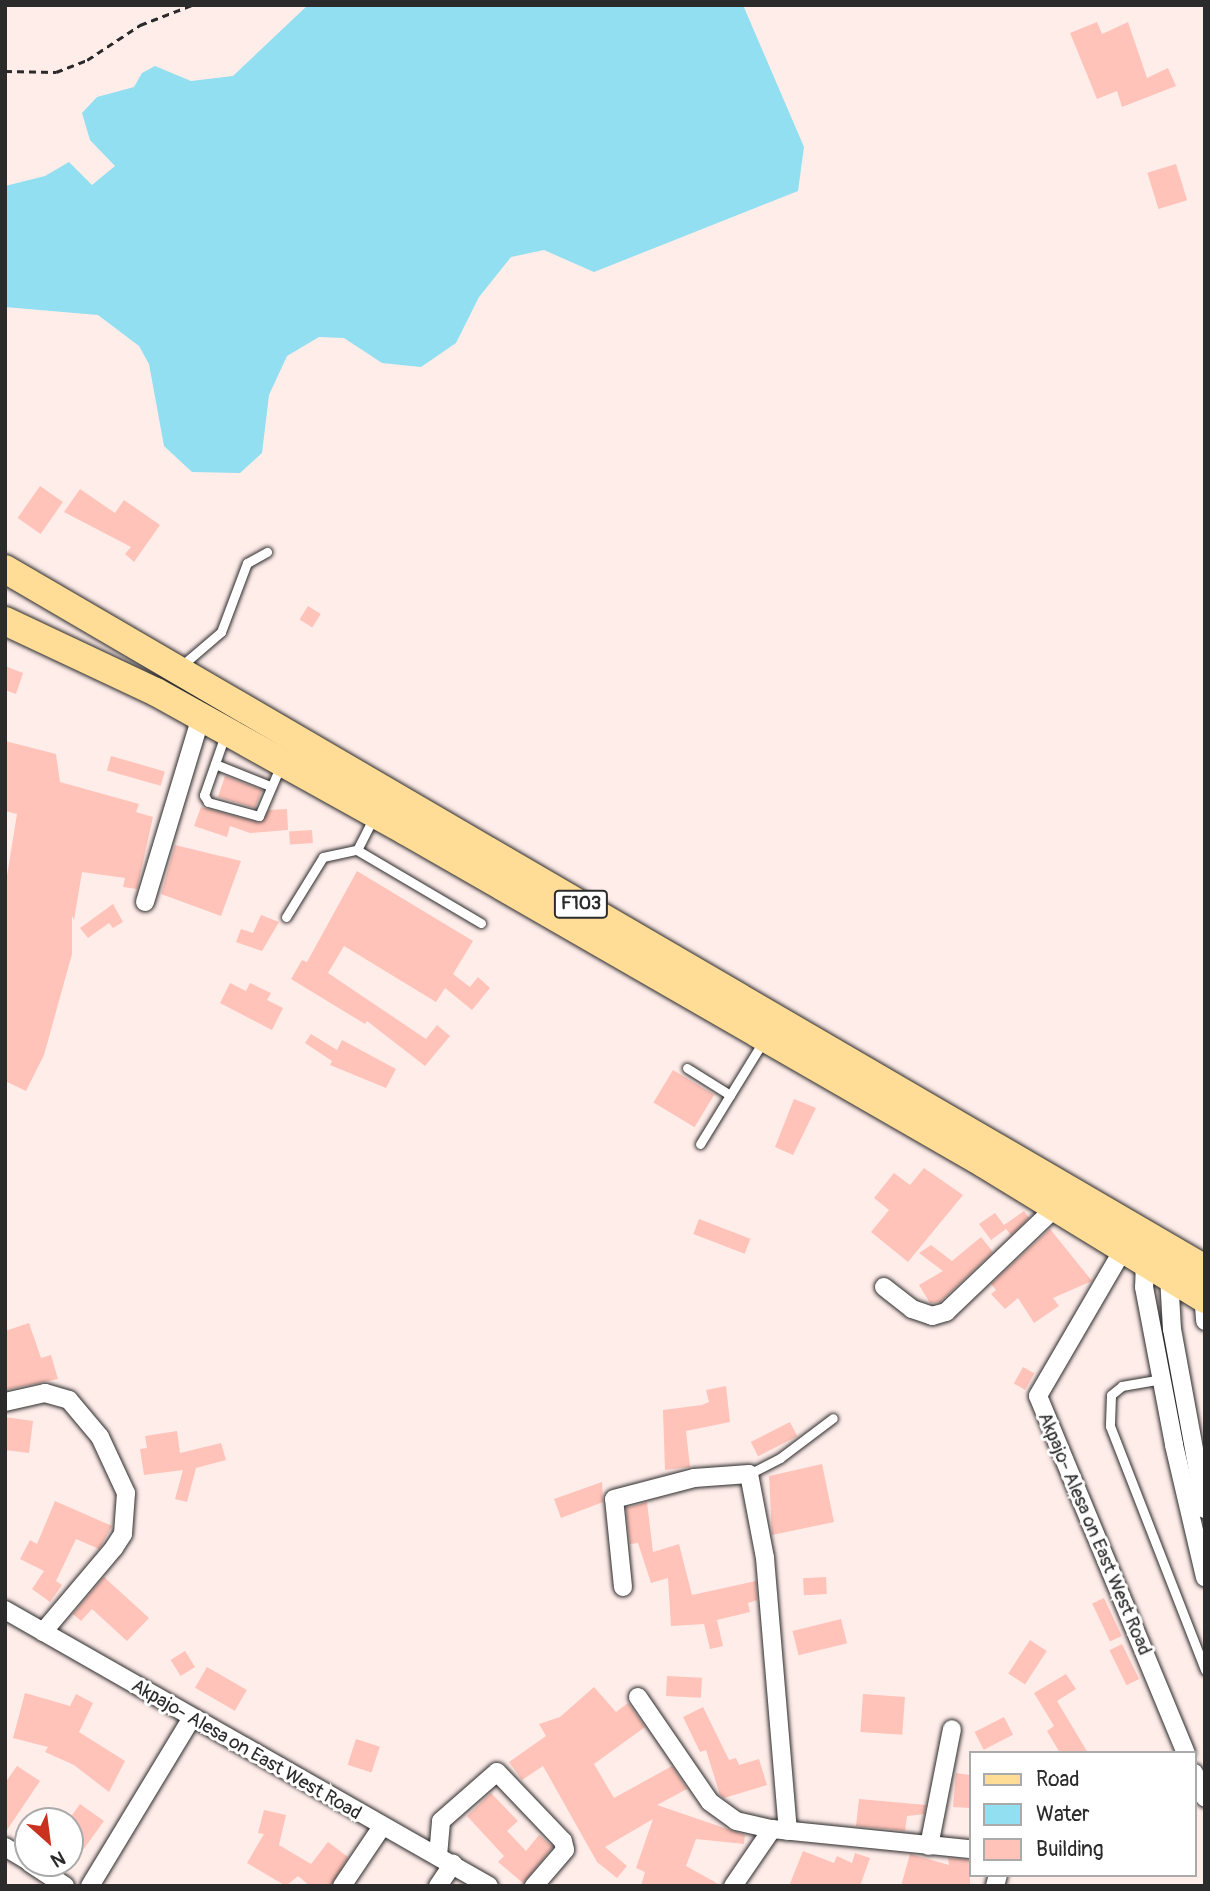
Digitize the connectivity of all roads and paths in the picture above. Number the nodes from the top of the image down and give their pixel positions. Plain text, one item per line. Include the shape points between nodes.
1 (192, 5) edge
2 (5, 71) edge
3 (267, 551) dead end
4 (5, 569) edge
5 (5, 621) edge
6 (180, 667) junction
7 (201, 716) junction
8 (227, 730) junction
9 (215, 764) junction
10 (276, 774) junction
11 (376, 814) junction
12 (357, 850) junction
13 (145, 902) dead end
14 (286, 917) dead end
15 (481, 923) dead end
16 (764, 1038) junction
17 (687, 1068) dead end
18 (730, 1095) junction
19 (700, 1144) dead end
20 (1055, 1208) junction
21 (1134, 1255) junction
22 (1174, 1266) junction
23 (884, 1287) dead end
24 (1204, 1295) edge
25 (1162, 1379) junction
26 (5, 1402) edge
27 (833, 1418) dead end
28 (748, 1474) junction
29 (1205, 1509) edge
30 (1205, 1577) edge
31 (623, 1587) dead end
32 (5, 1610) edge
33 (43, 1632) junction
34 (1205, 1670) edge
35 (638, 1697) dead end
36 (191, 1719) junction
37 (951, 1729) dead end
38 (1185, 1751) edge
39 (1196, 1778) edge
40 (1205, 1798) edge
41 (381, 1828) junction
42 (780, 1830) junction
43 (929, 1846) junction
44 (968, 1849) edge
45 (445, 1860) junction
46 (90, 1886) edge
47 (342, 1886) edge
48 (438, 1886) edge
49 (489, 1886) edge
50 (534, 1886) edge
51 (733, 1886) edge

1 - 2 path via 140,25 87,60 56,72
3 - 6 lane via 247,563 221,632
4 - 6 main road, F103
5 - 7 main road, F103
6 - 22 main road, F103
7 - 8 main road, F103
7 - 13 street
8 - 9 lane
8 - 10 main road, F103
9 - 10 lane
9 - 10 lane via 204,795 208,802 259,816
10 - 11 main road, F103
11 - 12 lane
11 - 16 main road, F103
12 - 14 lane via 323,858
12 - 15 lane
16 - 18 lane
16 - 20 main road, F103
17 - 18 lane
18 - 19 lane
20 - 21 main road, F103
20 - 23 street via 946,1312 932,1316 912,1309
21 - 22 main road, F103
21 - 25 street
21 - 38 street, Akpajo- Alesa on East West Road via 1038,1396
22 - 24 main road, F103
22 - 29 street via 1172,1329
25 - 30 street via 1187,1514
25 - 34 lane via 1122,1386 1111,1395 1110,1426
26 - 33 street via 45,1393 69,1400 100,1437 126,1493 119,1541
27 - 28 lane via 780,1458
28 - 31 street via 694,1478 614,1499
28 - 42 street via 765,1558
32 - 33 street, Akpajo- Alesa on East West Road
33 - 36 street, Akpajo- Alesa on East West Road
35 - 42 street via 722,1815
36 - 41 street, Akpajo- Alesa on East West Road
36 - 46 street
37 - 43 street
39 - 40 street
41 - 45 street, Akpajo- Alesa on East West Road
41 - 47 street
42 - 43 street
42 - 51 street
43 - 44 street
45 - 48 street
45 - 49 street, Akpajo- Alesa on East West Road
45 - 50 street via 441,1821 497,1772 564,1841 565,1850

